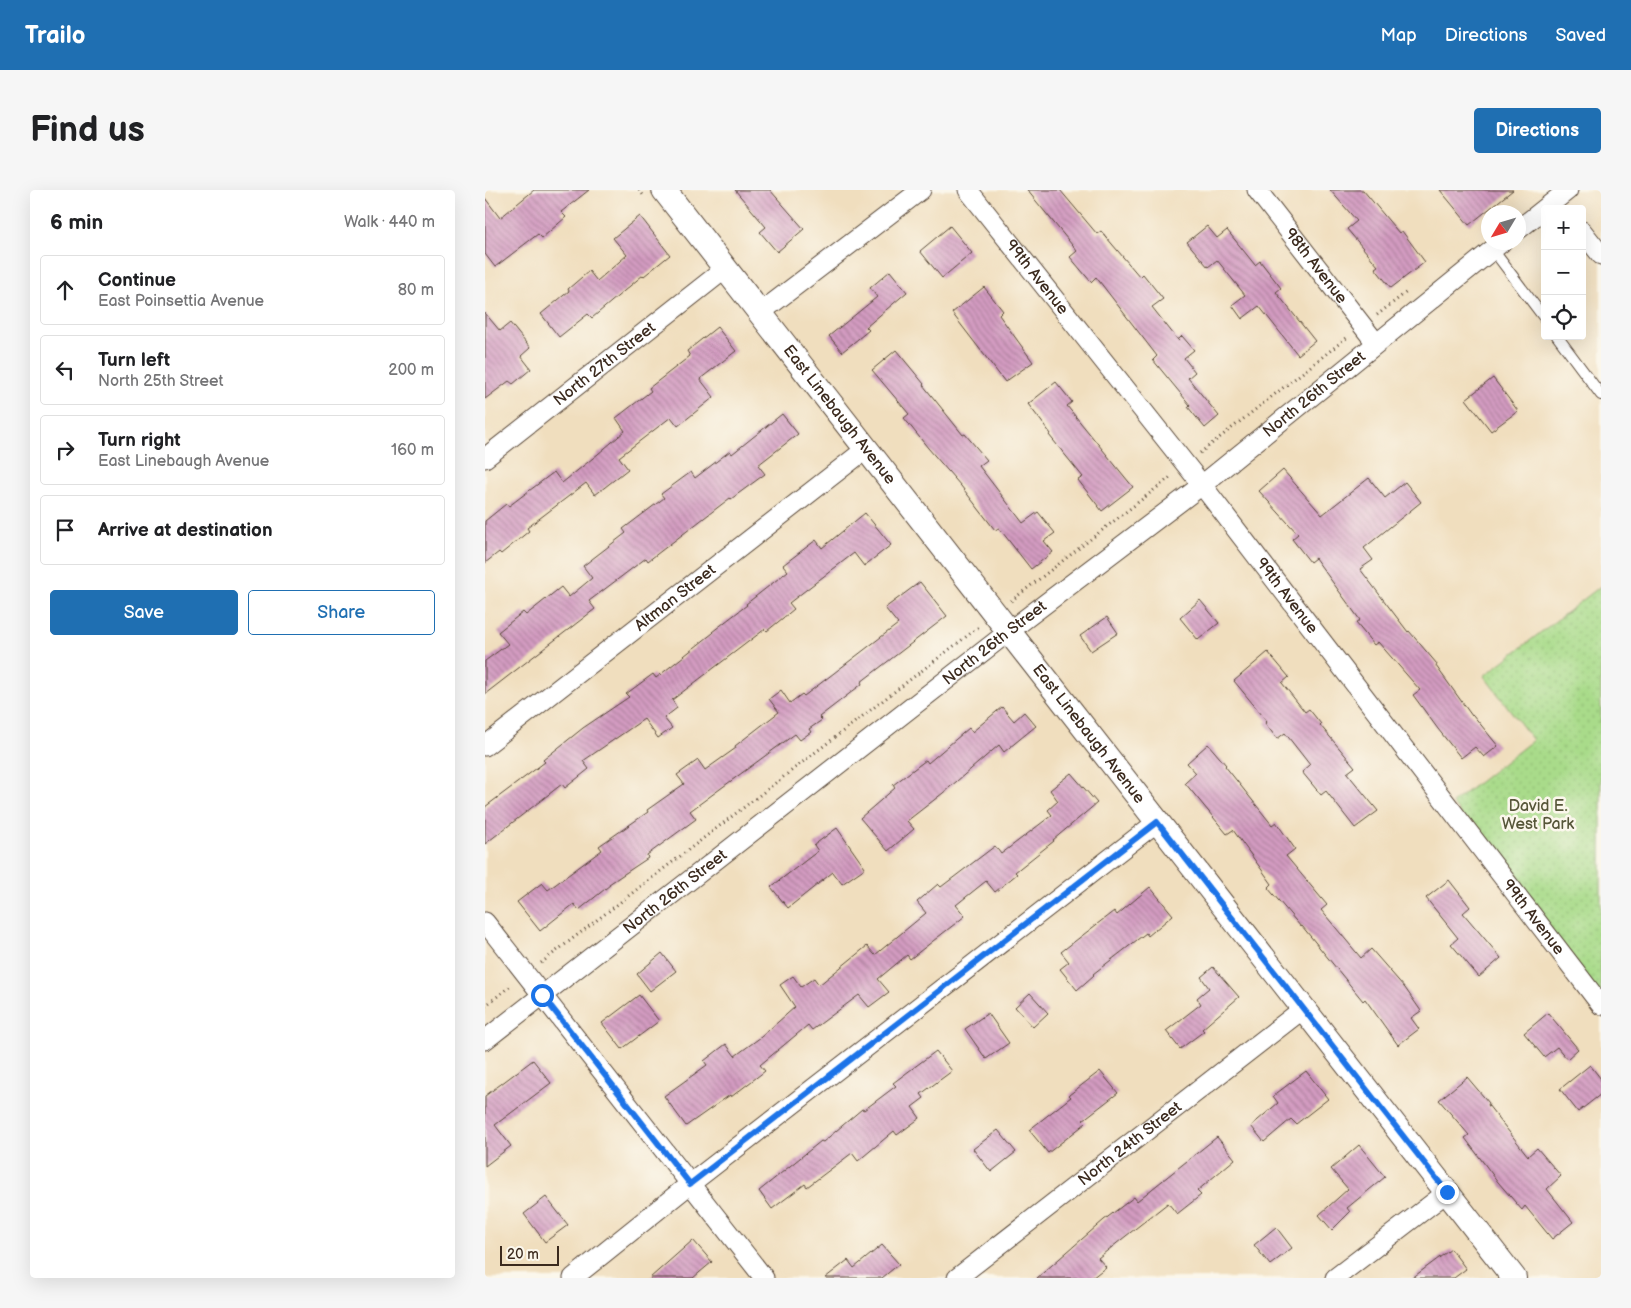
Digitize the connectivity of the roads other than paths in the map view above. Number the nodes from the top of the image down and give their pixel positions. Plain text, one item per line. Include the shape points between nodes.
1 (664, 190) edge
2 (921, 190) edge
3 (968, 190) edge
4 (1257, 190) edge
5 (1560, 197) edge
6 (1526, 224) edge
7 (1586, 236) edge
8 (1492, 250) edge
9 (1500, 250) edge
10 (1601, 255) edge
11 (725, 268) junction
12 (760, 313) junction
13 (1541, 313) edge
14 (1560, 340) edge
15 (1376, 343) junction
16 (1601, 395) edge
17 (866, 449) junction
18 (485, 458) edge
19 (1202, 485) junction
20 (1008, 632) junction
21 (485, 746) edge
22 (1157, 822) junction
23 (485, 922) edge
24 (542, 995) junction
25 (1601, 1004) edge
26 (1303, 1009) junction
27 (485, 1040) edge
28 (690, 1184) junction
29 (1447, 1192) junction
30 (573, 1278) edge
31 (764, 1278) edge
32 (957, 1278) edge
33 (1335, 1278) edge
34 (1514, 1278) edge

1 - 11 street, East Linebaugh Avenue
2 - 12 street
3 - 19 street, 99th Avenue
4 - 15 street, 98th Avenue
5 - 6 street
7 - 10 street
8 - 15 street, North 26th Street
9 - 13 lane
11 - 12 street, East Linebaugh Avenue
11 - 18 street, North 27th Street
12 - 17 street, East Linebaugh Avenue
14 - 16 lane
15 - 19 street, North 26th Street
17 - 20 street, East Linebaugh Avenue
17 - 21 street, Altman Street
19 - 20 street, North 26th Street
19 - 25 street, 99th Avenue
20 - 22 street, East Linebaugh Avenue
20 - 24 street, North 26th Street
22 - 26 street, East Linebaugh Avenue
22 - 28 street
23 - 24 street
24 - 27 street, North 26th Street
24 - 28 street
26 - 29 street, East Linebaugh Avenue
26 - 32 street, North 24th Street
28 - 30 street
28 - 31 street
29 - 33 street
29 - 34 street, East Linebaugh Avenue

